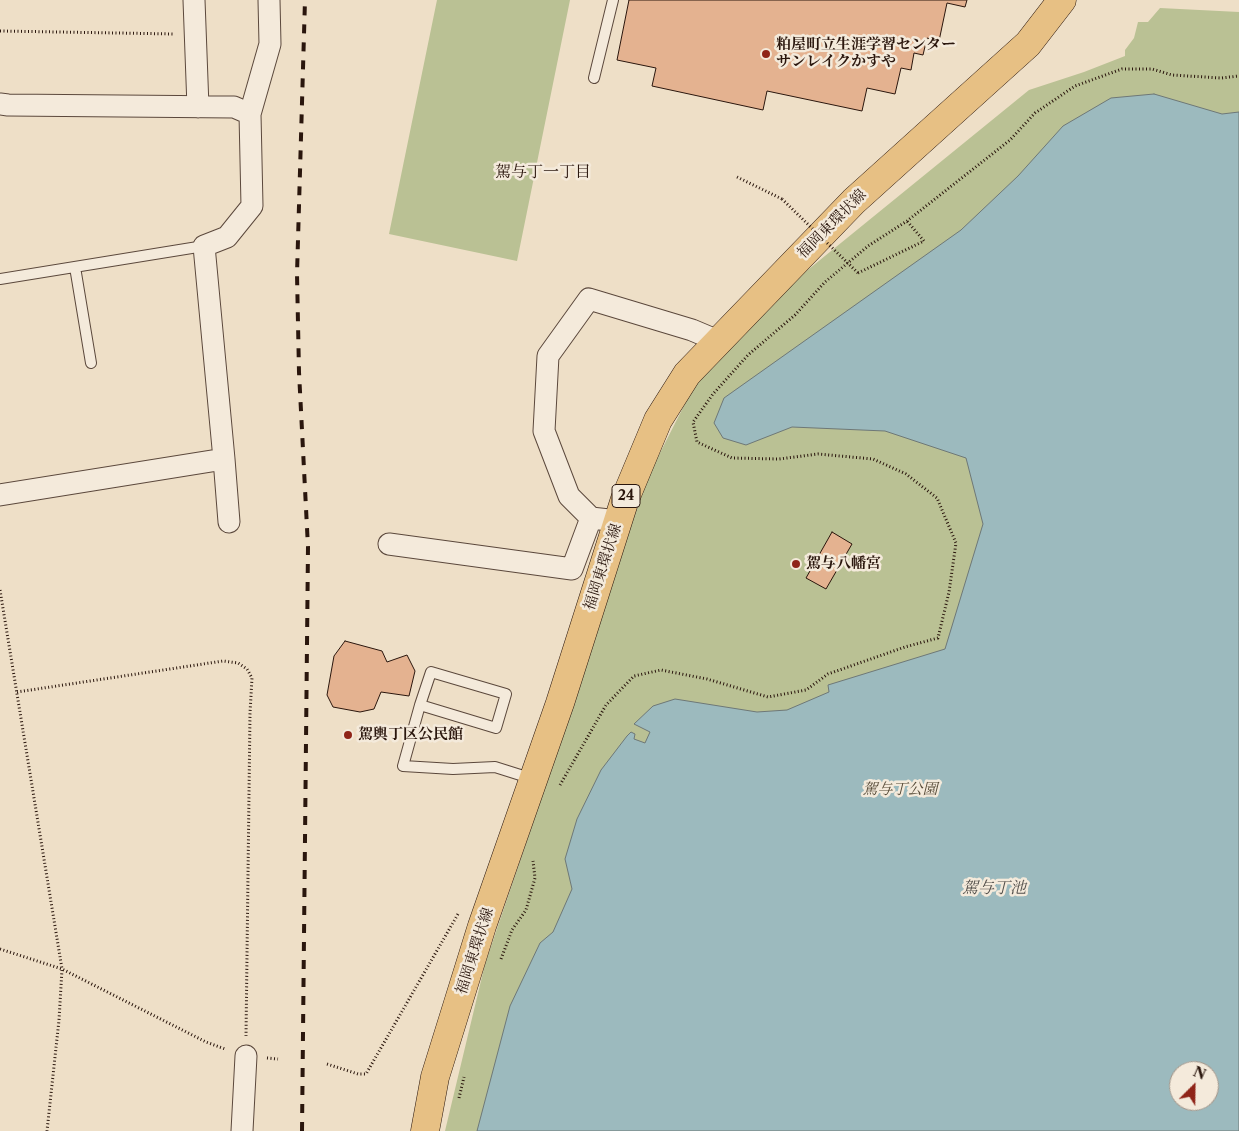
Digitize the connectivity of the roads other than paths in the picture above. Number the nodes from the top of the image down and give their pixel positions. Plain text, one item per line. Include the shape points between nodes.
1 (194, 0) edge
2 (269, 0) edge
3 (612, 0) edge
4 (1062, 0) edge
5 (594, 78) dead end
6 (0, 104) edge
7 (198, 107) junction
8 (250, 114) junction
9 (204, 246) junction
10 (75, 267) junction
11 (0, 279) edge
12 (718, 341) junction
13 (91, 363) dead end
14 (224, 459) junction
15 (0, 495) edge
16 (590, 518) junction
17 (618, 521) junction
18 (229, 522) dead end
19 (389, 544) dead end
20 (420, 705) junction
21 (533, 779) junction
22 (246, 1056) road end
23 (242, 1131) edge
24 (425, 1131) edge

1 - 7 street
2 - 8 street via 270,44
3 - 5 lane
4 - 12 main road, 福岡東環状線 / 24 via 1028,44 854,201
6 - 7 street
7 - 8 street via 234,108
8 - 9 street via 252,206 227,238
9 - 10 lane
9 - 14 street
10 - 11 lane
10 - 13 lane
12 - 16 street via 589,299 548,356 544,431 569,496
12 - 17 main road, 福岡東環状線 / 24 via 687,374 658,420
14 - 15 street
14 - 18 street
16 - 17 street
16 - 19 street via 572,569
17 - 21 main road, 福岡東環状線 / 24
20 - 20 lane via 431,672 506,694 496,728
20 - 21 lane via 403,766 495,767
21 - 24 main road, 福岡東環状線 / 24 via 435,1077
22 - 23 street

